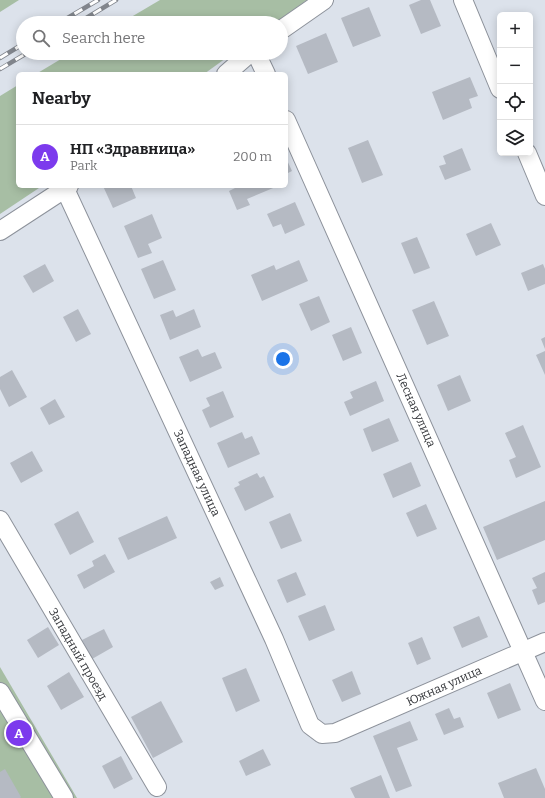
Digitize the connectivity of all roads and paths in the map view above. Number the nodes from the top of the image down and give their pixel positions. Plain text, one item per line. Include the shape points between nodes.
1 (324, 0) edge
2 (463, 0) edge
3 (288, 25) edge
4 (242, 60) edge
5 (259, 60) edge
6 (228, 72) edge
7 (265, 72) edge
8 (498, 84) edge
9 (288, 124) edge
10 (528, 156) edge
11 (65, 188) edge
12 (67, 188) edge
13 (545, 196) edge
14 (0, 231) edge
15 (0, 520) edge
16 (545, 642) edge
17 (524, 651) junction
18 (0, 692) edge
19 (545, 701) edge
20 (343, 730) joint
21 (156, 787) dead end
22 (64, 798) edge

1 - 3 street
2 - 8 street
4 - 6 street
5 - 7 street
9 - 17 street, Лесная улица
10 - 13 street
11 - 14 street
12 - 20 street, Западная улица via 274,639 310,725 322,734 328,735
15 - 21 street, Западный проезд
16 - 17 street, Южная улица
17 - 19 street, Лесная улица
17 - 20 street, Южная улица
18 - 22 street

